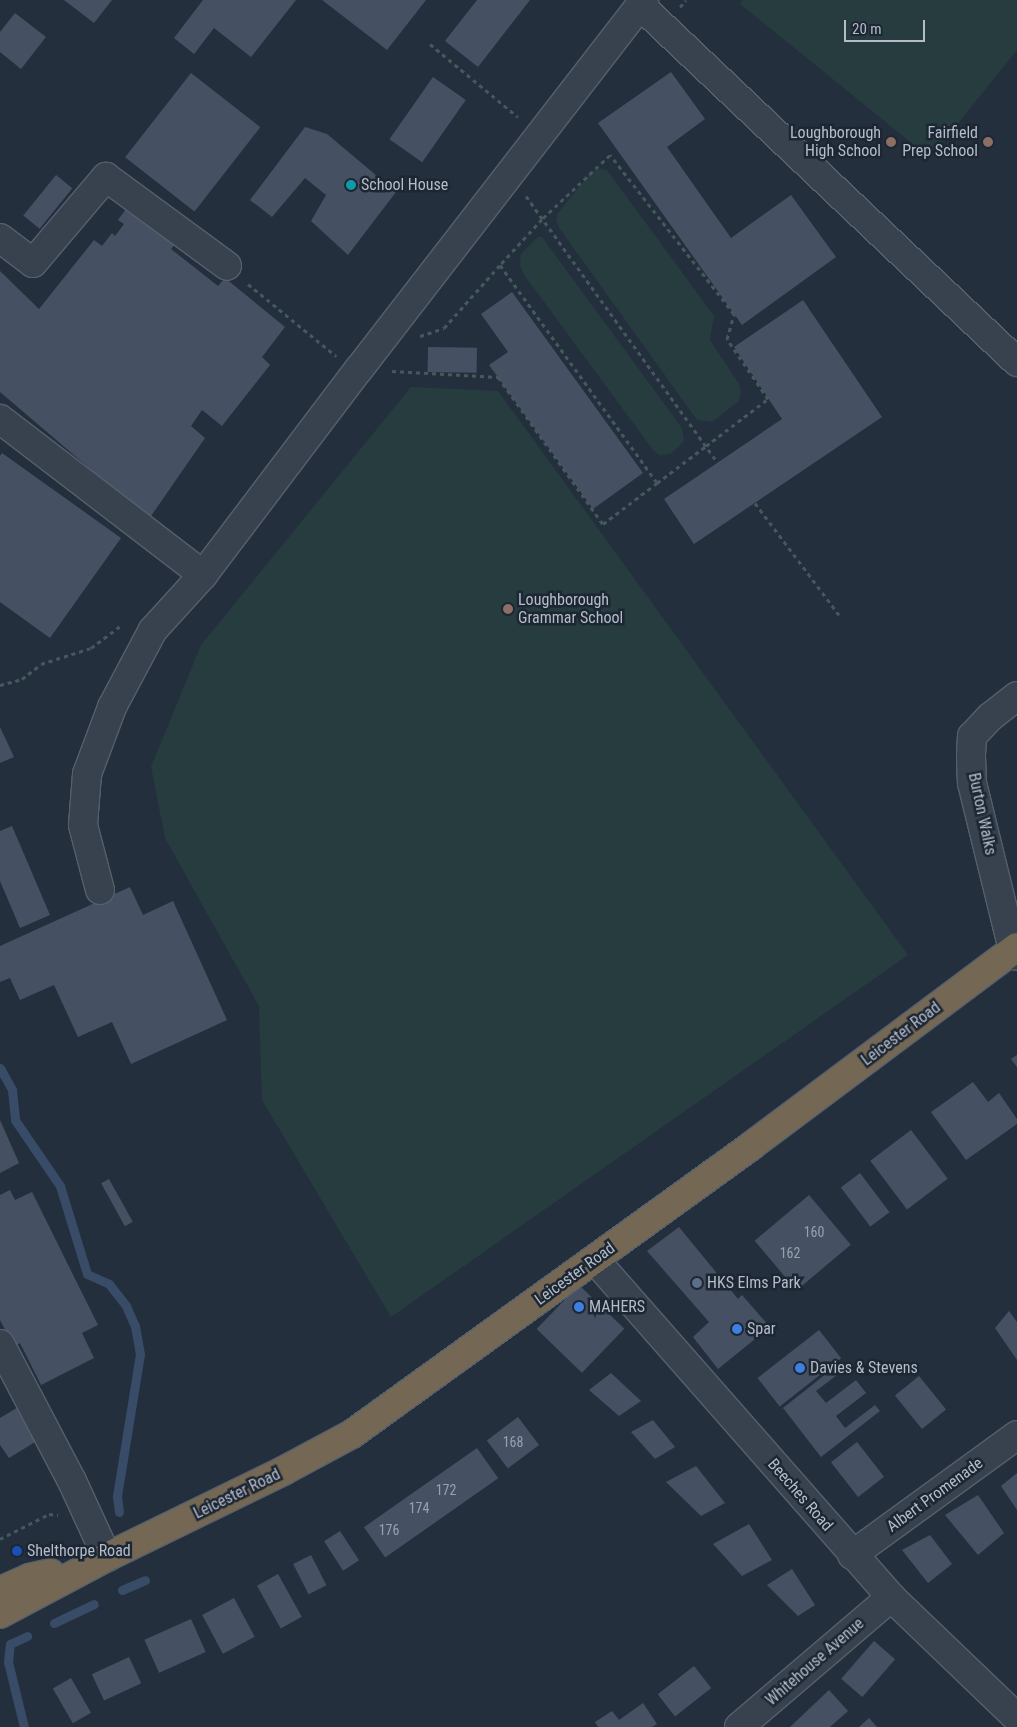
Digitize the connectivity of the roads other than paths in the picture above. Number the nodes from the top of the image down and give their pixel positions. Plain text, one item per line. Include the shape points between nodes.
1 (642, 3) edge
2 (0, 238) edge
3 (227, 266) road end
4 (1017, 362) edge
5 (0, 419) edge
6 (203, 575) junction
7 (1017, 696) edge
8 (100, 890) dead end
9 (1016, 951) edge
10 (595, 1260) junction
11 (0, 1344) edge
12 (1017, 1435) edge
13 (852, 1555) junction
14 (107, 1557) junction
15 (0, 1591) edge
16 (891, 1597) junction
17 (0, 1614) edge
18 (1017, 1718) edge
19 (739, 1727) edge

1 - 4 street
1 - 6 street
2 - 3 street via 33,263 106,177
5 - 6 street
6 - 8 street via 153,630 112,707 86,774 83,825
7 - 9 street, Burton Walks via 990,716 972,736 971,747 972,783
9 - 10 highway, Leicester Road
10 - 13 street, Beeches Road
10 - 14 highway, Leicester Road via 352,1434
11 - 14 street
12 - 13 street, Albert Promenade
13 - 16 street, Beeches Road
14 - 15 highway, Leicester Road via 29,1578
14 - 17 highway, Leicester Road
16 - 18 street, Beeches Road
16 - 19 street, Whitehouse Avenue

